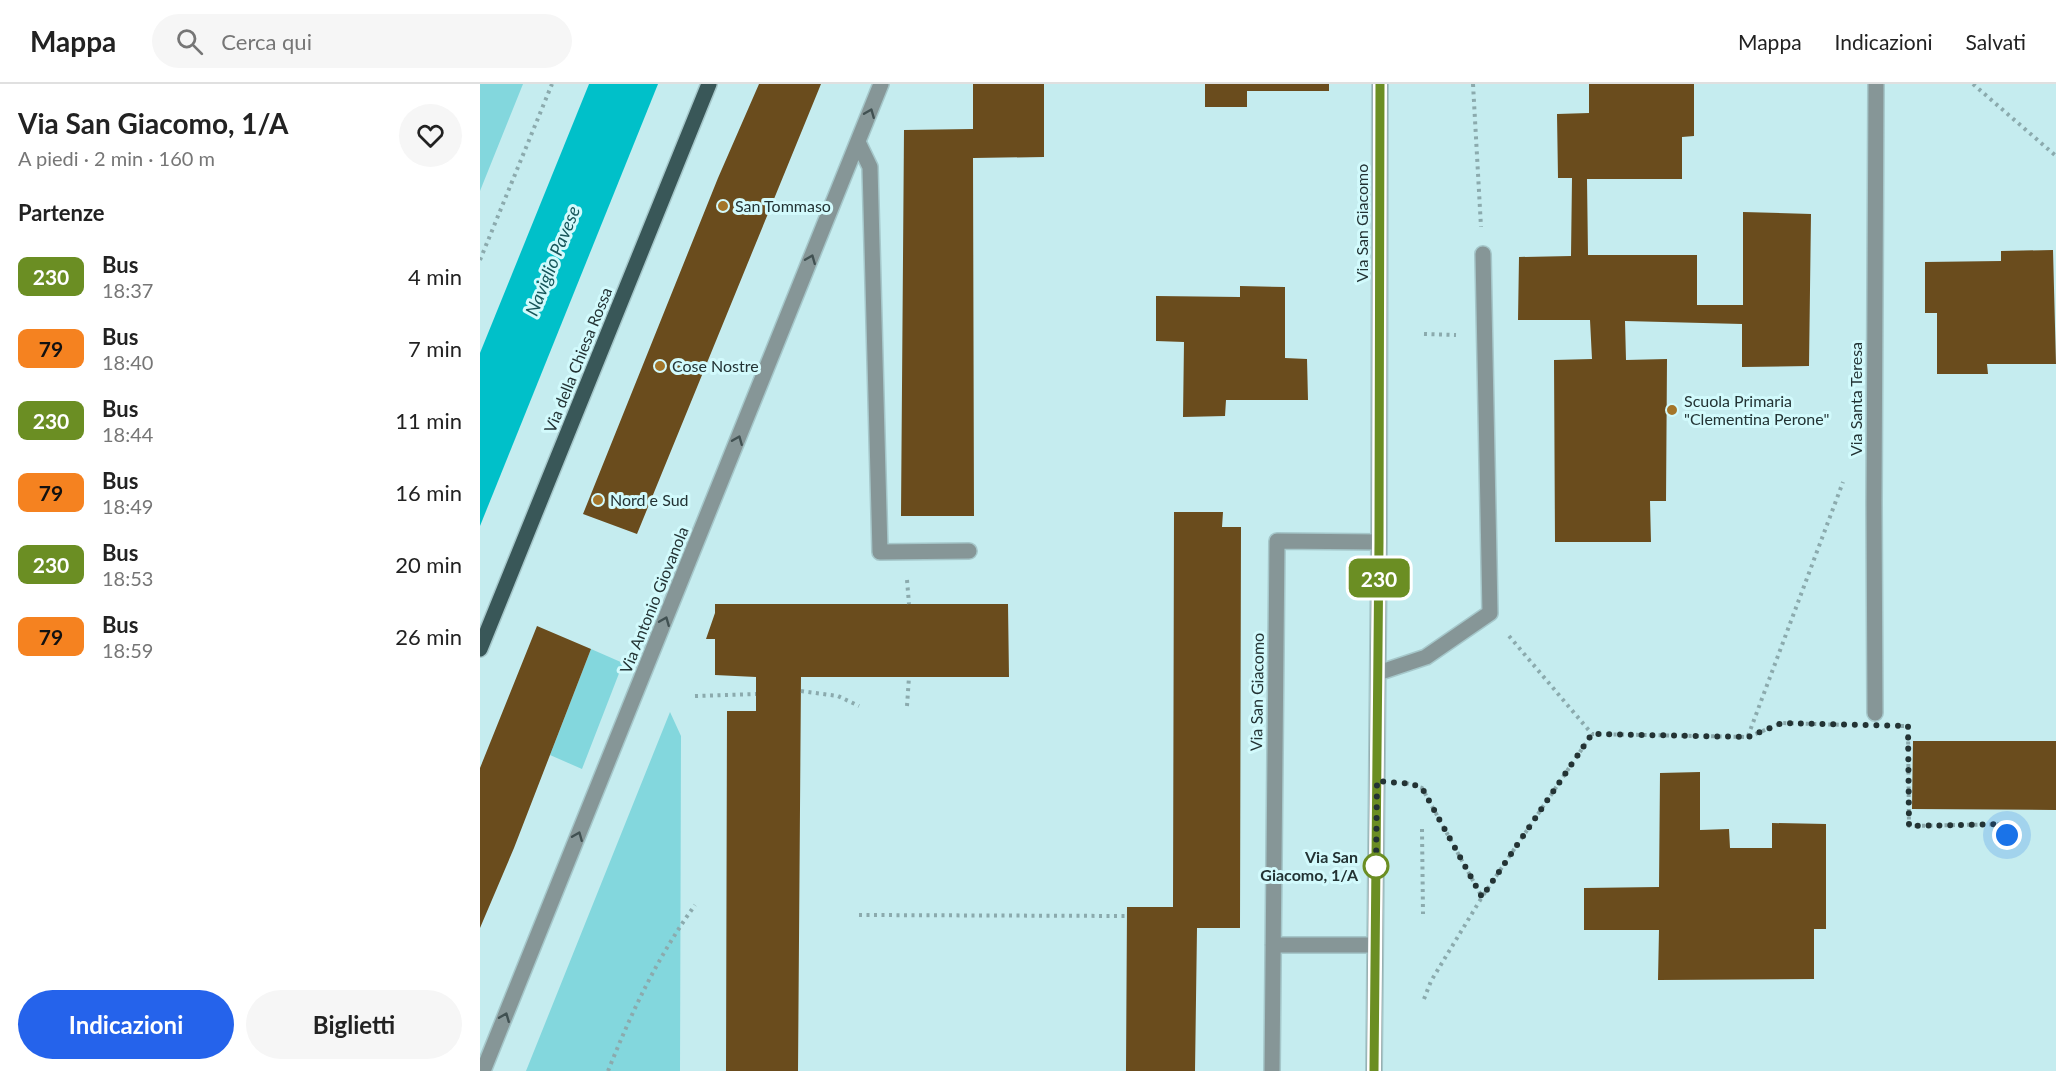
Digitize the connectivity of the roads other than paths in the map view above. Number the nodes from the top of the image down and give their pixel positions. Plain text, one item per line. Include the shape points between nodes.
1 (709, 84) edge
2 (881, 84) edge
3 (1380, 84) edge
4 (1876, 84) edge
5 (858, 142) junction
6 (1483, 254) road end
7 (1379, 542) junction
8 (969, 551) dead end
9 (480, 649) edge
10 (1378, 673) junction
11 (1875, 713) dead end
12 (1273, 945) junction
13 (1375, 945) junction
14 (483, 1071) edge
15 (1272, 1071) edge
16 (1374, 1071) edge

1 - 9 main road, Via della Chiesa Rossa
5 -> 2 street, Via Antonio Giovanola
3 - 7 street, Via San Giacomo
4 - 11 street, Via Santa Teresa
5 - 8 street via 870,167 880,552
14 -> 5 street, Via Antonio Giovanola
6 - 10 street via 1490,614 1426,657
7 - 10 street, Via San Giacomo
7 - 12 street, Via San Giacomo via 1277,541
10 - 13 street, Via San Giacomo
12 - 13 street
12 - 15 street, Via San Giacomo
13 - 16 street, Via San Giacomo

